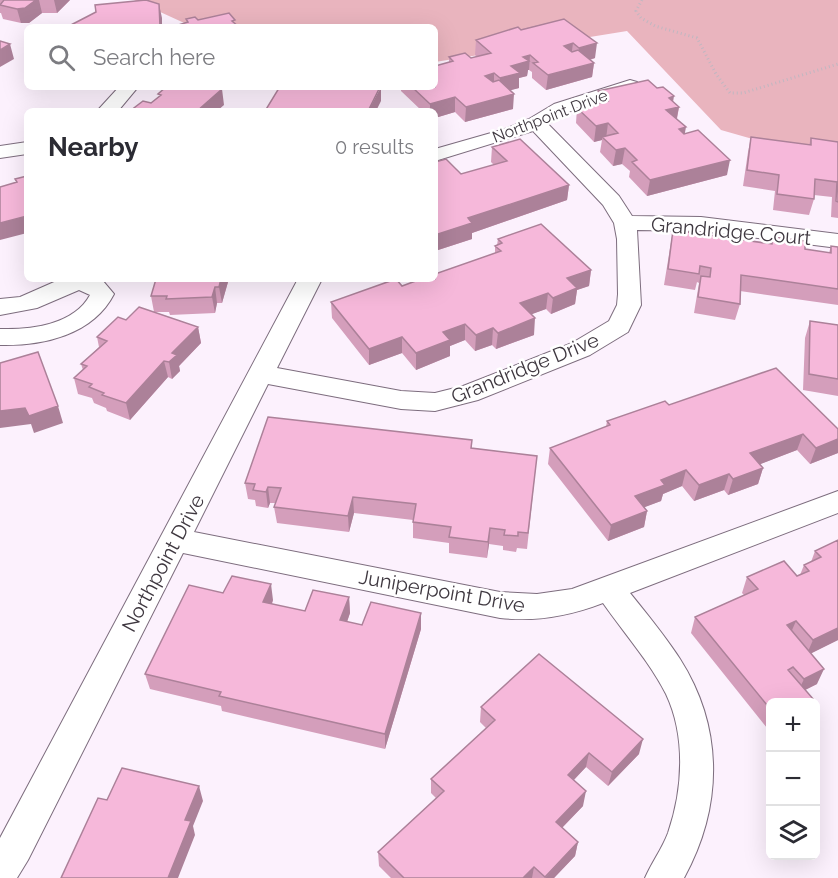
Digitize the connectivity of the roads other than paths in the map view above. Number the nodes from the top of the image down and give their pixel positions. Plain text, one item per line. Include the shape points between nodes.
1 (630, 86) edge
2 (126, 90) edge
3 (110, 108) edge
4 (536, 123) junction
5 (24, 148) edge
6 (0, 152) edge
7 (438, 154) edge
8 (625, 223) junction
9 (838, 241) edge
10 (308, 282) edge
11 (0, 307) edge
12 (0, 337) edge
13 (261, 374) junction
14 (838, 501) edge
15 (175, 540) junction
16 (610, 588) junction
17 (8, 865) edge
18 (664, 878) edge

1 - 4 street, Northpoint Drive via 571,105
2 - 3 street
4 - 7 street, Northpoint Drive
4 - 8 street, Grandridge Drive via 611,201
5 - 6 street
8 - 9 street, Grandridge Court via 701,224
8 - 13 street, Grandridge Drive via 629,305 619,326 581,349 469,394 435,402 401,400
10 - 13 street, Northpoint Drive
11 - 12 street via 24,304 70,283 89,284 102,294 94,308 67,325 29,337
13 - 15 street, Northpoint Drive
14 - 16 street, Juniperpoint Drive
15 - 16 street, Juniperpoint Drive via 525,608 549,607
15 - 17 street, Northpoint Drive
16 - 18 street via 672,676 693,726 698,754 697,788 689,827

